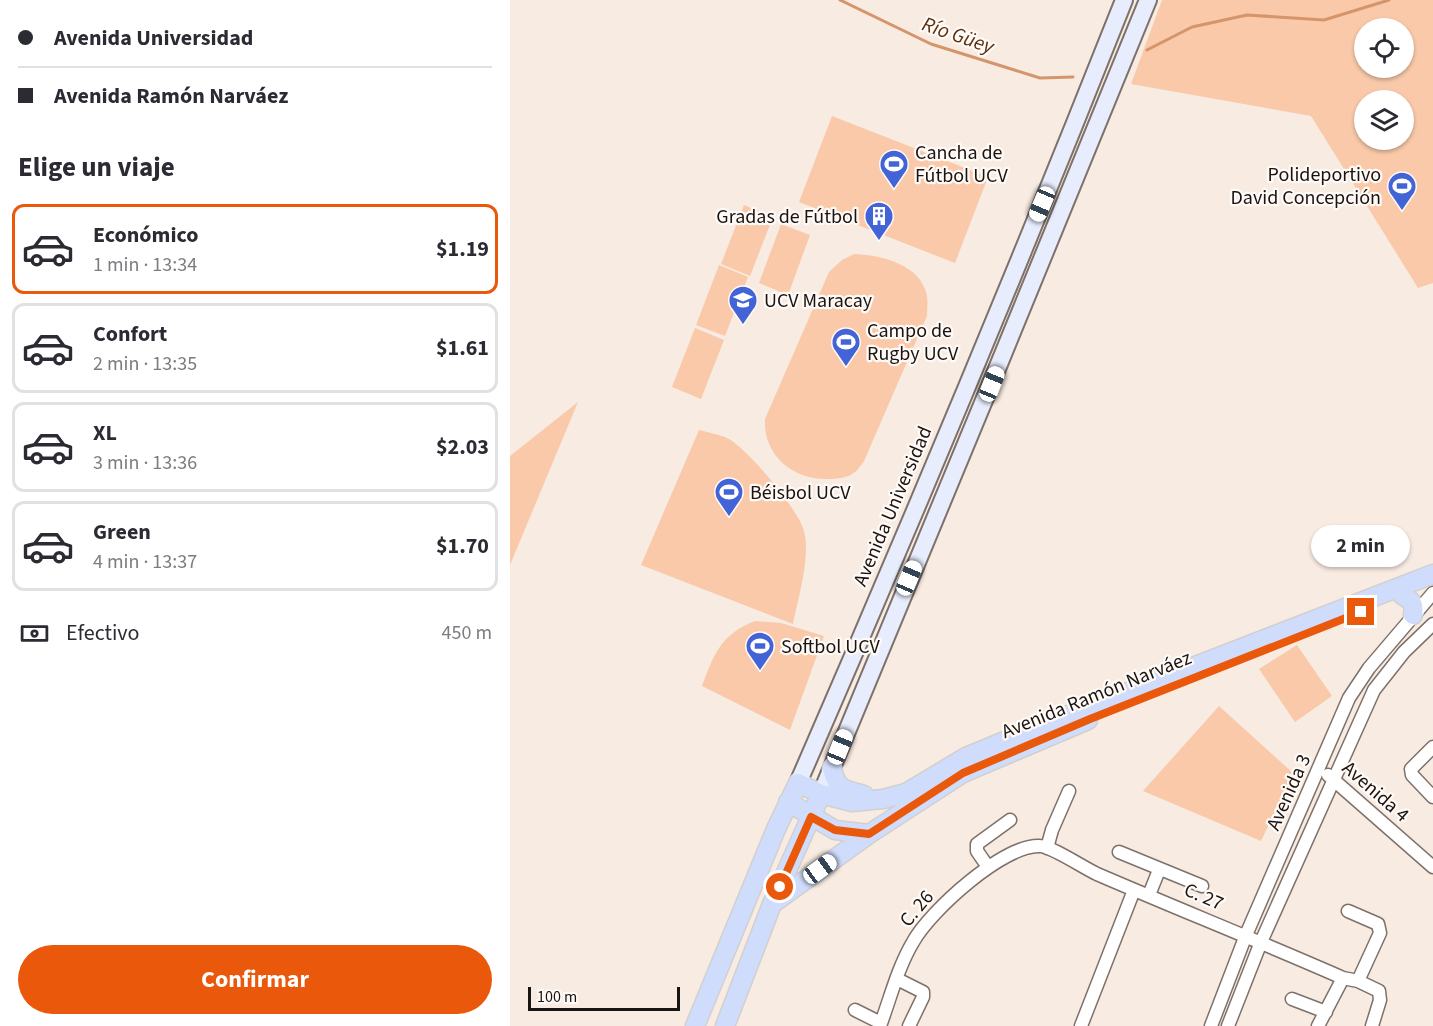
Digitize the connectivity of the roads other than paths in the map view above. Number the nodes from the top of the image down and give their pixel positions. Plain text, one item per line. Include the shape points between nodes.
1 (1124, 0) edge
2 (1148, 0) edge
3 (1051, 183) junction
4 (1071, 192) junction
5 (1433, 574) edge
6 (1433, 584) edge
7 (1433, 593) edge
8 (1402, 596) junction
9 (1413, 615) junction
10 (1433, 624) edge
11 (1433, 747) edge
12 (832, 768) junction
13 (1319, 769) junction
14 (1334, 778) junction
15 (798, 783) junction
16 (1069, 791) dead end
17 (821, 794) junction
18 (1433, 797) edge
19 (883, 799) junction
20 (788, 802) junction
21 (811, 817) junction
22 (1010, 820) dead end
23 (869, 834) junction
24 (1024, 848) joint
25 (1047, 848) junction
26 (1119, 852) dead end
27 (1432, 864) edge
28 (988, 867) junction
29 (1159, 870) junction
30 (1202, 886) dead end
31 (1134, 890) junction
32 (1149, 895) junction
33 (772, 904) junction
34 (1348, 911) dead end
35 (1246, 935) junction
36 (1261, 942) junction
37 (1343, 978) junction
38 (897, 979) junction
39 (1363, 983) junction
40 (1292, 999) dead end
41 (855, 1010) dead end
42 (1326, 1012) junction
43 (880, 1025) edge
44 (695, 1026) edge
45 (725, 1026) edge
46 (909, 1026) edge
47 (1081, 1026) edge
48 (1210, 1026) edge
49 (1228, 1026) edge
50 (1318, 1026) edge
51 (1372, 1026) edge

1 - 3 street, Avenida Universidad
2 - 4 street
3 - 4 street
3 - 15 street, Avenida Universidad
4 - 12 street
5 - 19 main road, Avenida Ramón Narváez via 1048,723 966,758 906,793
6 - 8 main road, Avenida Ramón Narváez
7 - 9 street, Avenida 3
8 - 9 main road via 1412,603
8 - 23 main road, Avenida Ramón Narváez via 963,773
9 - 13 street, Avenida 3 via 1349,698
10 - 14 street, Avenida 3 via 1374,690
11 - 18 street via 1411,769
12 - 17 street
12 - 19 main road via 835,783 846,790
13 - 14 street, Avenida 4
13 - 35 street, Avenida 3
14 - 27 street, Avenida 4
14 - 36 street, Avenida 3
15 - 17 main road, Avenida Ramón Narváez
15 - 20 main road, Avenida Universidad
16 - 25 street
17 - 19 main road, Avenida Ramón Narváez via 852,802
17 - 21 main road
20 - 21 main road
20 - 44 main road, Avenida Universidad
21 - 23 main road via 835,830
21 - 33 main road
22 - 28 street via 977,844 977,851
23 - 33 main road, Avenida Ramón Narváez
24 - 25 street, C. 27
24 - 28 street, C. 26
25 - 31 street, C. 27
26 - 29 street
28 - 38 street, C. 26 via 932,915 912,942
29 - 30 street
29 - 32 street
31 - 32 street, C. 27
31 - 47 street
32 - 35 street, C. 27
33 - 45 main road
34 - 39 street via 1378,924 1380,933
35 - 36 street, C. 27
35 - 48 street, Avenida 3
36 - 37 street, C. 27
36 - 49 street, Avenida 3
37 - 39 street, C. 27
37 - 42 street
38 - 43 street, C. 26
38 - 46 street via 923,992
39 - 51 street via 1379,991
40 - 42 street
41 - 43 street
42 - 50 street

